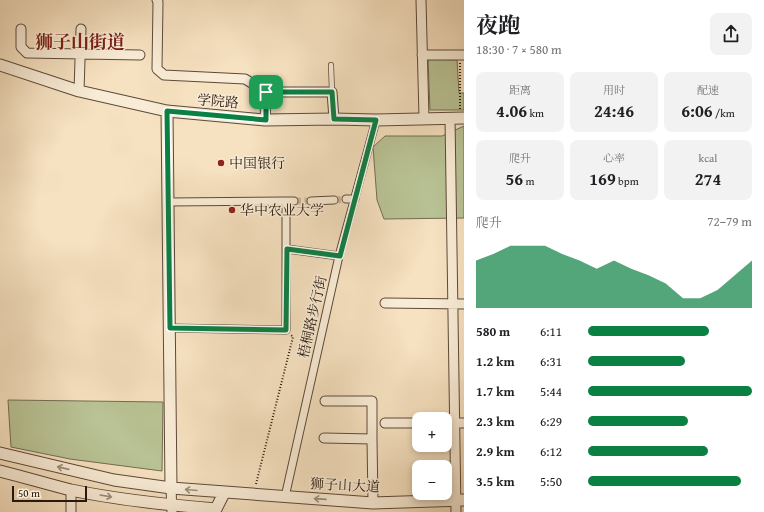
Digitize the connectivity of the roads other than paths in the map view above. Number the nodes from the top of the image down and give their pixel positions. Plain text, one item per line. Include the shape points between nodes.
1 (157, 0) edge
2 (421, 0) edge
3 (21, 29) dead end
4 (81, 29) dead end
5 (80, 55) junction
6 (140, 55) dead end
7 (422, 55) junction
8 (462, 55) edge
9 (0, 65) edge
10 (331, 65) dead end
11 (79, 91) junction
12 (266, 92) junction
13 (332, 92) junction
14 (167, 111) junction
15 (424, 118) junction
16 (458, 118) edge
17 (334, 119) junction
18 (266, 120) junction
19 (376, 120) junction
20 (346, 199) tunnel mouth
21 (356, 199) junction
22 (334, 200) tunnel mouth
23 (286, 201) junction
24 (294, 201) tunnel mouth
25 (311, 201) tunnel mouth
26 (168, 202) junction
27 (287, 249) junction
28 (340, 256) junction
29 (385, 303) dead end
30 (452, 304) junction
31 (464, 304) edge
32 (170, 328) junction
33 (325, 401) dead end
34 (450, 412) edge
35 (385, 423) dead end
36 (412, 423) edge
37 (452, 423) edge
38 (464, 423) edge
39 (324, 438) dead end
40 (452, 438) edge
41 (372, 439) junction
42 (0, 453) edge
43 (0, 471) edge
44 (171, 488) junction
45 (71, 490) junction
46 (224, 493) junction
47 (285, 497) junction
48 (460, 500) edge
49 (373, 503) junction
50 (172, 509) edge
51 (216, 511) edge
52 (72, 512) edge
53 (456, 512) edge

1 - 12 street via 157,69 164,75 245,79
2 - 7 street
3 - 5 street via 21,47 26,53
4 - 5 street
5 - 6 street
5 - 11 street
7 - 8 street
7 - 15 street
9 - 11 street, 学院路
10 - 13 lane
11 - 14 street, 学院路
12 - 13 street
12 - 18 street
13 - 17 street
14 - 18 street, 学院路
14 - 26 street
15 - 16 street, 学院路
15 - 19 street, 学院路
16 - 30 street
17 - 18 street, 学院路
17 - 19 street, 学院路
19 - 21 street, 梧桐路步行街
20 - 21 street
21 - 28 street, 梧桐路步行街
22 - 25 street
23 - 24 street
23 - 26 street
23 - 27 street
26 - 32 street
27 - 28 street
27 - 32 street via 286,330
28 - 47 street, 梧桐路步行街
29 - 30 street
30 - 31 street
30 - 34 street
32 - 44 street
33 - 41 street via 372,402
35 - 36 street
37 - 38 street
39 - 41 street
40 - 48 street
41 - 49 street
44 -> 42 street, 狮子山大道 via 114,480
43 - 45 street
46 -> 44 street, 狮子山大道
44 - 50 street
45 -> 50 street
45 - 52 street
46 - 47 street, 狮子山大道
46 - 51 street
49 -> 47 street, 狮子山大道
48 - 49 street, 狮子山大道
48 - 53 street
50 - 51 street

